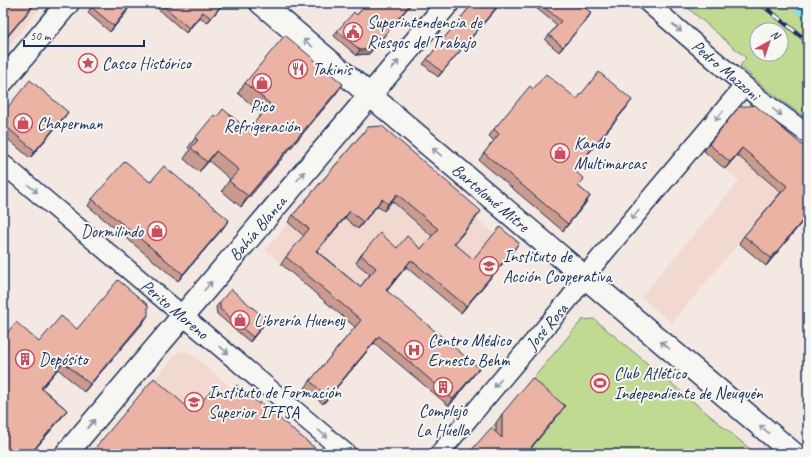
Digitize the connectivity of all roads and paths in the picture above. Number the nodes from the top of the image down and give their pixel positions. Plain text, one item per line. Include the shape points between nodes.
1 (68, 3) edge
2 (261, 3) edge
3 (448, 3) edge
4 (648, 3) edge
5 (3, 81) edge
6 (744, 86) junction
7 (370, 95) junction
8 (808, 134) edge
9 (3, 164) edge
10 (585, 277) junction
11 (183, 316) junction
12 (66, 454) edge
13 (346, 454) edge
14 (439, 454) edge
15 (794, 454) edge

1 - 5 main road
7 -> 2 main road, Bartolomé Mitre
7 -> 3 main road, Bahía Blanca
4 -> 6 street, Pedro Mazzoni
6 -> 8 street, Pedro Mazzoni
6 -> 10 street, José Rosa
10 -> 7 main road, Bartolomé Mitre
11 -> 7 main road, Bahía Blanca
9 -> 11 street, Perito Moreno
10 -> 14 street, José Rosa
15 -> 10 main road, Bartolomé Mitre
12 -> 11 main road, Bahía Blanca
11 -> 13 street, Perito Moreno

